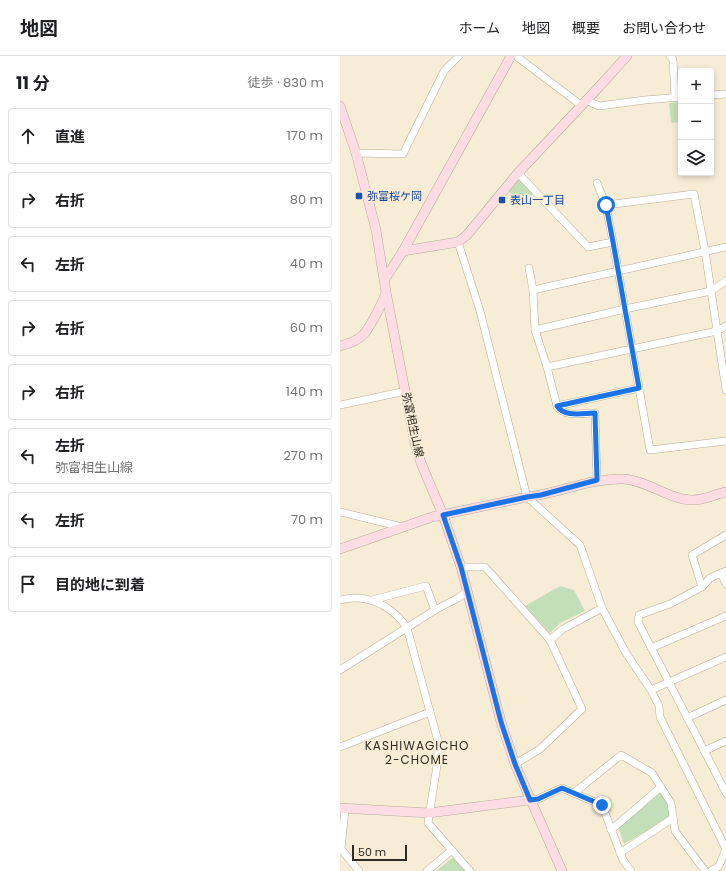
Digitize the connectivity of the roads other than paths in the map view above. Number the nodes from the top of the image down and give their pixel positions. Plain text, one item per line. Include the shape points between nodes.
1 (459, 56) edge
2 (511, 56) edge
3 (516, 56) edge
4 (627, 56) edge
5 (673, 57) edge
6 (726, 94) edge
7 (714, 95) edge
8 (678, 97) edge
9 (584, 102) junction
10 (340, 106) edge
11 (344, 131) edge
12 (356, 153) junction
13 (518, 173) junction
14 (597, 183) dead end
15 (606, 205) junction
16 (458, 242) junction
17 (613, 242) junction
18 (726, 247) edge
19 (403, 251) junction
20 (705, 252) junction
21 (529, 268) dead end
22 (618, 270) junction
23 (385, 279) junction
24 (726, 281) edge
25 (533, 290) junction
26 (711, 291) junction
27 (386, 292) junction
28 (625, 309) junction
29 (726, 326) edge
30 (536, 330) junction
31 (717, 330) junction
32 (340, 346) edge
33 (632, 349) junction
34 (547, 367) junction
35 (639, 388) junction
36 (726, 390) edge
37 (406, 391) junction
38 (340, 405) edge
39 (557, 406) junction
40 (726, 441) edge
41 (597, 480) junction
42 (726, 492) edge
43 (527, 497) junction
44 (340, 512) edge
45 (443, 515) junction
46 (402, 527) junction
47 (726, 535) edge
48 (340, 549) edge
49 (461, 567) junction
50 (723, 573) edge
51 (726, 584) edge
52 (702, 587) junction
53 (467, 592) junction
54 (340, 600) edge
55 (372, 600) junction
56 (602, 608) junction
57 (435, 610) junction
58 (726, 616) edge
59 (407, 628) junction
60 (550, 640) junction
61 (651, 648) junction
62 (726, 657) edge
63 (340, 670) edge
64 (669, 682) junction
65 (651, 690) junction
66 (726, 700) edge
67 (430, 712) junction
68 (687, 718) junction
69 (726, 741) edge
70 (340, 747) edge
71 (704, 751) junction
72 (515, 764) junction
73 (724, 784) edge
74 (661, 787) junction
75 (574, 793) junction
76 (726, 793) edge
77 (530, 800) junction
78 (343, 808) edge
79 (429, 814) junction
80 (673, 818) junction
81 (611, 830) junction
82 (452, 850) junction
83 (620, 853) junction
84 (359, 871) edge
85 (427, 871) edge
86 (470, 871) edge
87 (562, 871) edge
88 (631, 871) edge
89 (705, 871) edge
90 (711, 871) edge

1 - 12 street via 444,71 403,154
2 - 19 street
3 - 9 street
4 - 9 street
5 - 8 street
6 - 7 street
8 - 9 street via 599,106
9 - 13 street
10 - 11 street, 弥富相生山線
11 - 12 street, 弥富相生山線
12 - 23 street, 弥富相生山線 via 376,230
13 - 16 street via 468,235
13 - 17 street via 588,247
14 - 15 street
15 - 17 street
15 - 20 street via 694,194
16 - 19 street
16 - 43 street via 480,311
17 - 22 street
18 - 20 street
19 - 23 street
20 - 22 street
20 - 26 street
21 - 25 street
22 - 25 street
22 - 28 street
23 - 27 street, 弥富相生山線
24 - 26 street
25 - 30 street
26 - 28 street
26 - 31 street
27 - 32 street via 382,304 363,335 349,344
27 - 37 street, 弥富相生山線
28 - 30 street
28 - 33 street
29 - 31 street
30 - 34 street
31 - 33 street
31 - 36 street
33 - 34 street
33 - 35 street
34 - 39 street
35 - 39 street
35 - 40 street via 650,450
37 - 38 street
37 - 45 street, 弥富相生山線 via 415,443
39 - 41 street via 566,414 595,413
41 - 42 street via 634,481 694,500
41 - 43 street
43 - 45 street
43 - 56 street via 580,544
44 - 46 street
45 - 46 street
45 - 49 street, 弥富相生山線
46 - 48 street
47 - 52 street via 692,555
49 - 53 street, 弥富相生山線
49 - 60 street via 485,567
50 - 51 street
50 - 52 street via 710,578
52 - 61 street via 670,604 639,615 638,622
53 - 57 street
53 - 72 street, 弥富相生山線 via 501,722
54 - 55 street
55 - 57 street via 426,586
55 - 59 street via 389,608
56 - 60 street via 563,629
56 - 65 street via 626,653
57 - 59 street
58 - 61 street
59 - 63 street
59 - 67 street
60 - 72 street via 582,709 540,749
61 - 64 street
62 - 64 street
64 - 65 street
64 - 68 street
65 - 90 street via 659,706 660,717 726,849 719,866
66 - 68 street
67 - 70 street
67 - 79 street via 438,741 438,759
68 - 71 street
69 - 71 street
71 - 73 street
72 - 77 street, 弥富相生山線
73 - 76 street
74 - 75 street via 652,773 621,755
74 - 80 street via 671,803
74 - 81 street
75 - 77 street via 562,788
75 - 81 street via 602,805
77 - 79 street
77 - 87 street, 弥富相生山線
78 - 79 street
78 - 84 street via 341,849
79 - 82 street via 428,823
80 - 83 street
80 - 89 street via 675,831
81 - 83 street
82 - 85 street
82 - 86 street
83 - 88 street

